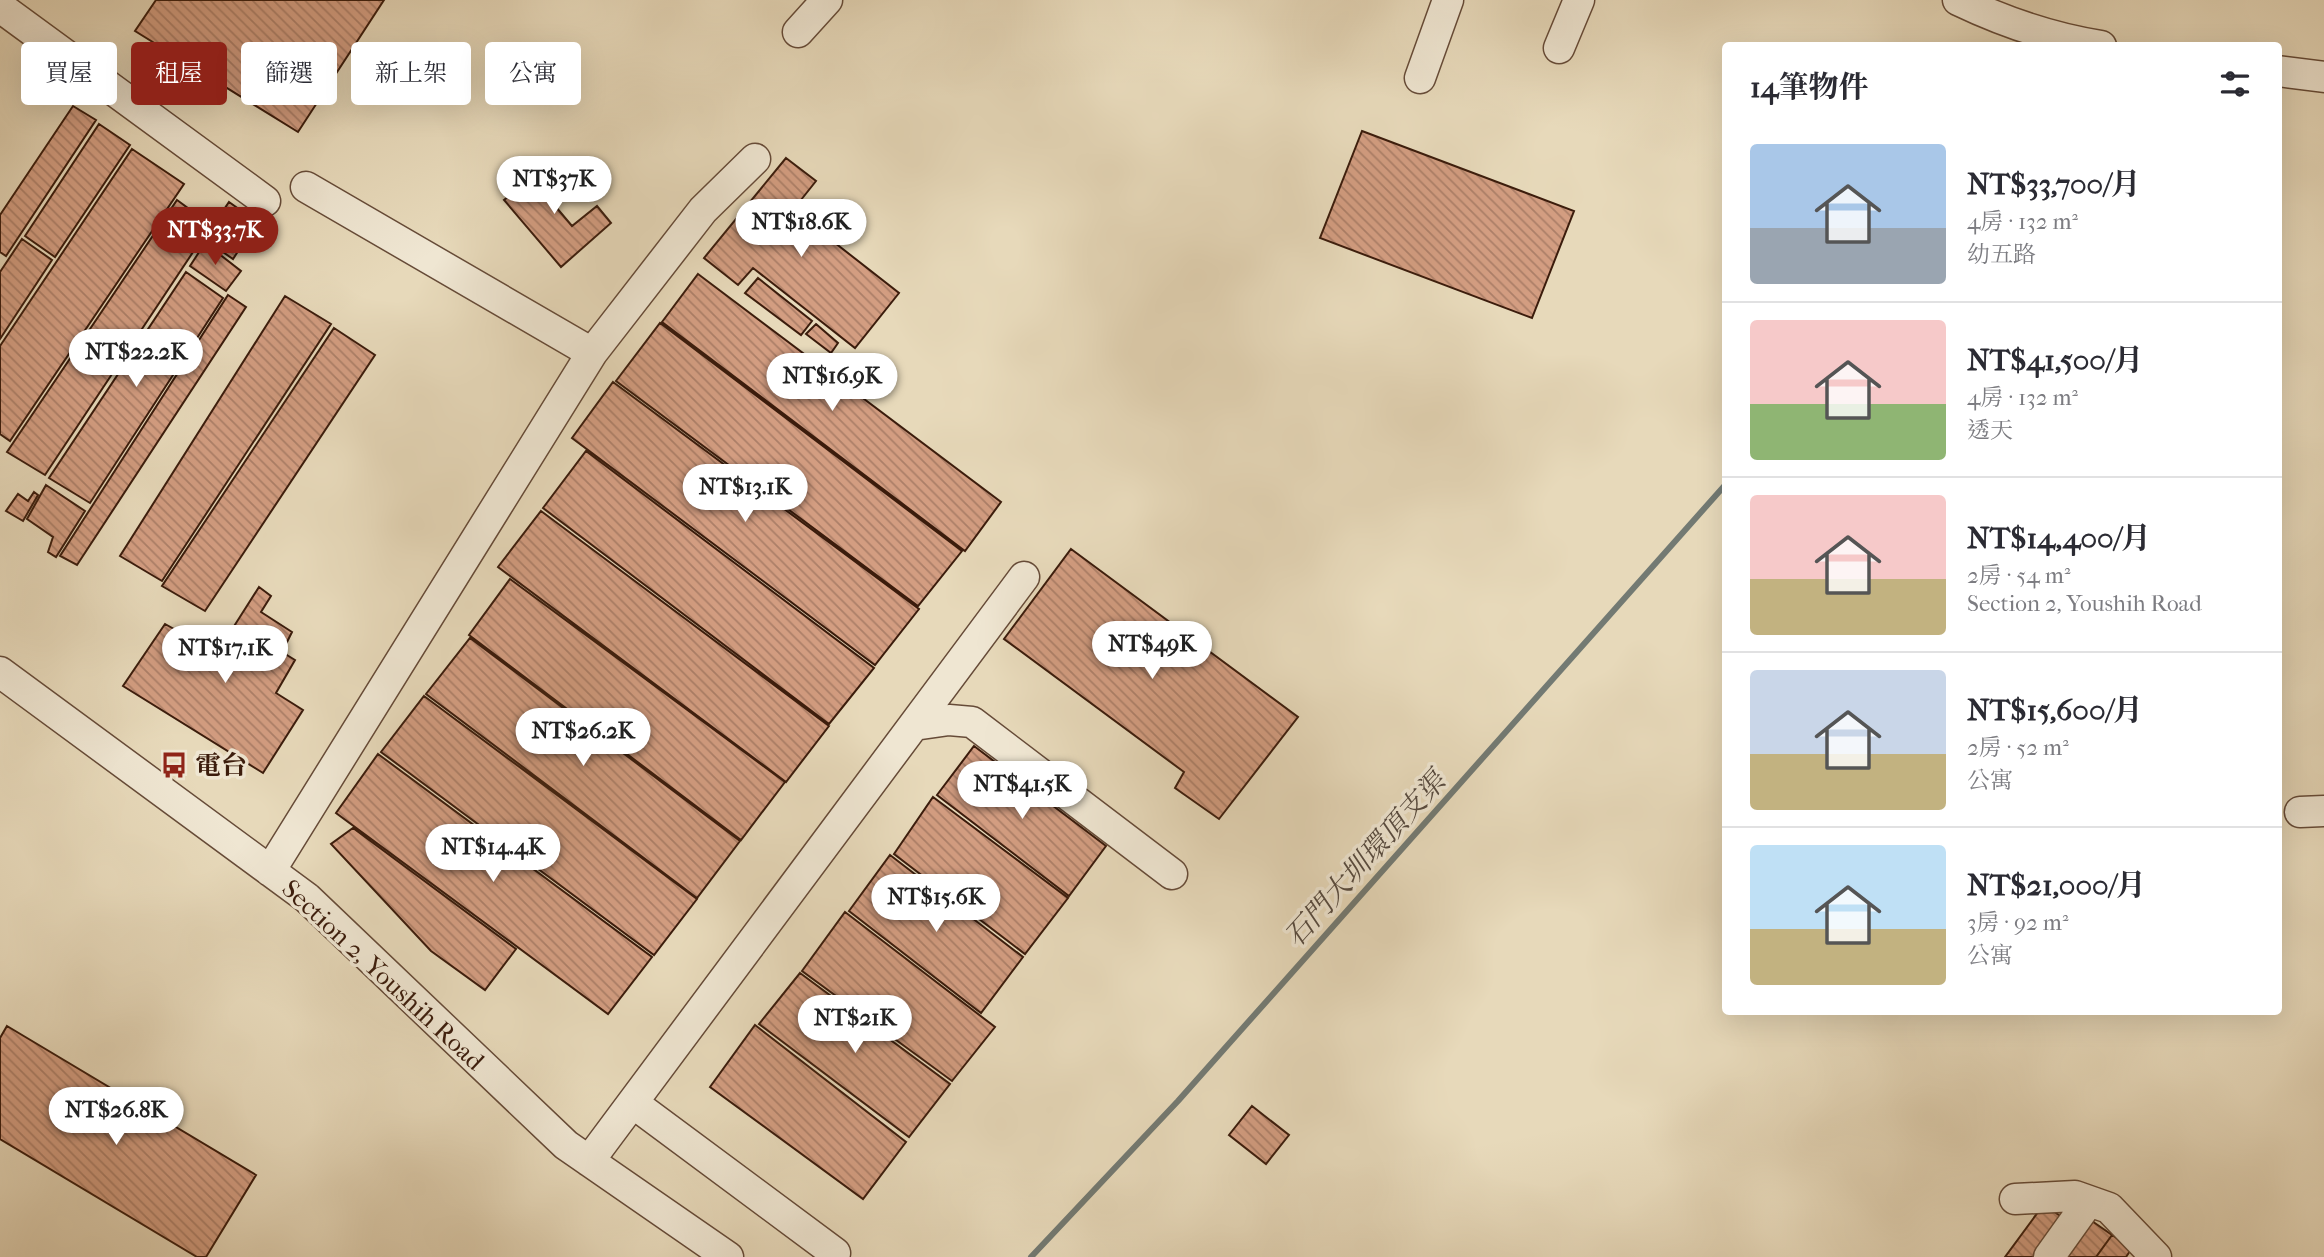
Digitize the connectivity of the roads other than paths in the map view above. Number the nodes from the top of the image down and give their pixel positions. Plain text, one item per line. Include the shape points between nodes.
1 (827, 0) edge
2 (1448, 0) edge
3 (1578, 0) edge
4 (1958, 0) edge
5 (0, 7) edge
6 (798, 32) dead end
7 (2073, 42) edge
8 (1559, 48) dead end
9 (2324, 52) edge
10 (2283, 71) edge
11 (2324, 77) edge
12 (1420, 78) dead end
13 (755, 159) dead end
14 (306, 187) dead end
15 (265, 201) dead end
16 (592, 353) junction
17 (1024, 578) dead end
18 (0, 672) edge
19 (914, 725) junction
20 (270, 872) junction
21 (1172, 874) dead end
22 (634, 1103) junction
23 (589, 1161) junction
24 (2015, 1199) dead end
25 (2089, 1201) junction
26 (835, 1253) dead end
27 (2152, 1255) edge
28 (728, 1257) edge
29 (2049, 1257) edge

1 - 6 street
2 - 12 street
3 - 8 street
4 - 7 street via 1997,19
5 - 15 street
9 - 10 street
10 - 11 street
13 - 16 street via 704,210
14 - 16 street
16 - 20 street
17 - 19 street
18 - 20 street, Section 2, Youshih Road
19 - 21 street via 972,722
19 - 22 street
20 - 23 street, Section 2, Youshih Road via 307,898 566,1145
22 - 23 street
22 - 26 street
23 - 28 street, Section 2, Youshih Road
24 - 25 street via 2075,1196
25 - 27 street via 2109,1208
25 - 29 street

